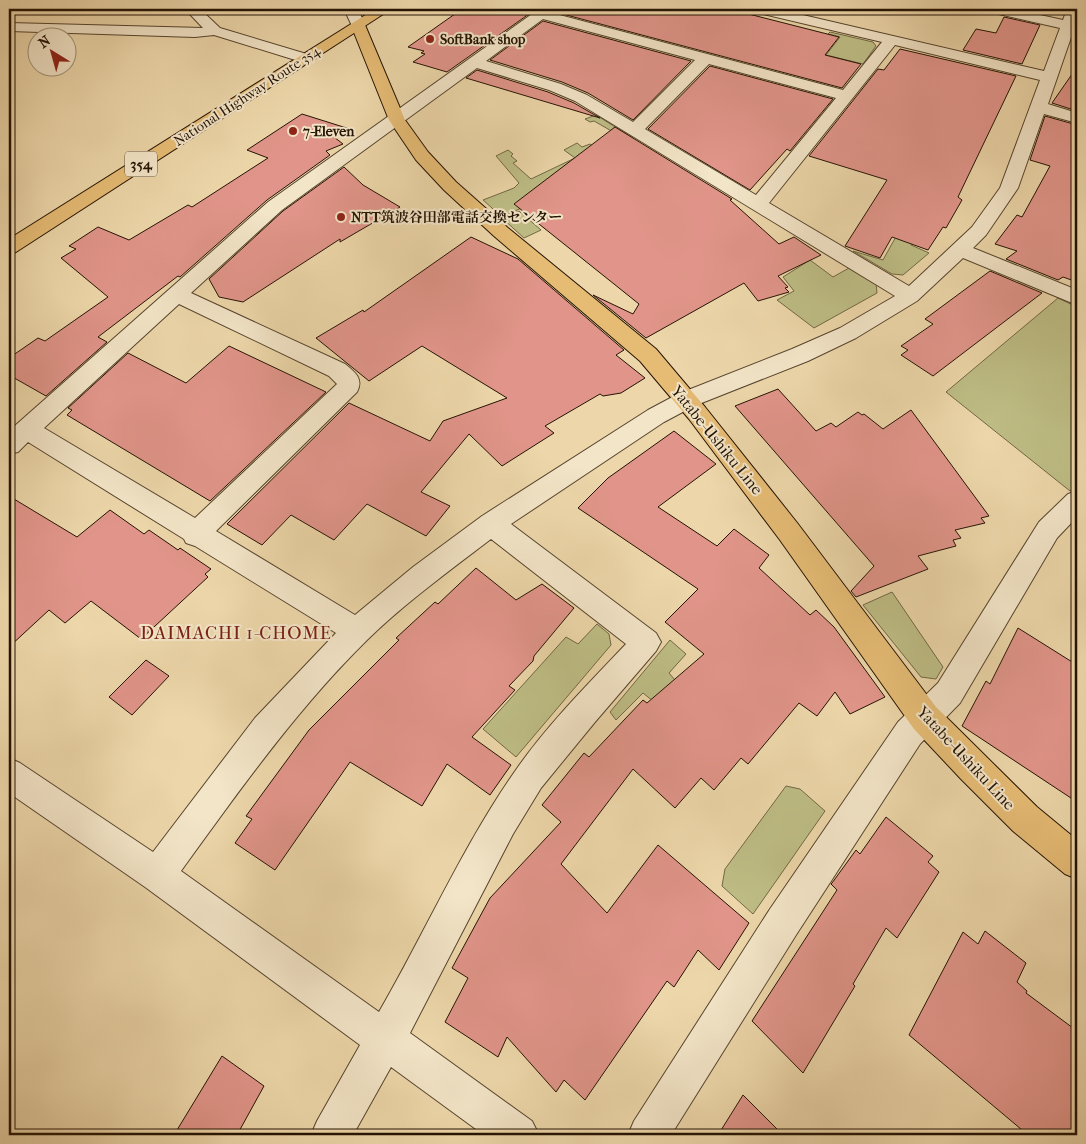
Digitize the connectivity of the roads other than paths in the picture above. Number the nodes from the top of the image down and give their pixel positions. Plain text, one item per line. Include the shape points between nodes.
1 (192, 9) edge
2 (351, 9) edge
3 (384, 9) edge
4 (760, 9) edge
5 (995, 9) edge
6 (544, 11) edge
7 (1071, 17) edge
8 (358, 25) junction
9 (9, 27) edge
10 (215, 31) junction
11 (892, 40) junction
12 (305, 58) junction
13 (706, 58) junction
14 (475, 62) junction
15 (1048, 77) junction
16 (847, 96) junction
17 (1039, 107) junction
18 (1077, 118) edge
19 (397, 120) junction
20 (634, 130) junction
21 (759, 204) junction
22 (9, 248) edge
23 (960, 250) junction
24 (175, 294) junction
25 (910, 296) junction
26 (1077, 298) edge
27 (686, 400) junction
28 (17, 437) edge
29 (1077, 502) edge
30 (491, 524) junction
31 (195, 535) junction
32 (357, 631) junction
33 (926, 718) junction
34 (9, 774) edge
35 (1077, 862) edge
36 (157, 875) junction
37 (385, 1038) junction
38 (331, 1135) edge
39 (518, 1135) edge
40 (648, 1135) edge

1 - 10 street
2 - 8 street
3 - 8 main road, National Highway Route 354 / 354
4 - 11 street
5 - 7 street
6 - 13 street
6 - 14 street
7 - 15 street
8 - 12 main road, National Highway Route 354 / 354
8 - 19 main road, Yatabe-Ushiku Line
9 - 10 street
10 - 12 street
11 - 15 street
11 - 16 street
12 - 22 main road, National Highway Route 354 / 354
13 - 16 street
13 - 20 street
14 - 19 street
14 - 20 street via 567,92
15 - 17 street
16 - 21 street
17 - 18 street
17 - 23 street via 1009,188 992,215
19 - 24 street via 275,206
19 - 27 main road, Yatabe-Ushiku Line via 422,156 450,186 648,355
20 - 21 street
21 - 25 street
23 - 25 street
23 - 26 street
24 - 28 street
24 - 31 street via 337,370 348,379 349,386
25 - 27 street via 848,333
27 - 30 street via 638,427
27 - 33 main road, Yatabe-Ushiku Line via 789,532
28 - 31 street
29 - 33 street via 1048,530 949,693
30 - 32 street via 423,575
30 - 37 street via 646,642 530,776 492,839
31 - 32 street
32 - 36 street via 266,730
33 - 35 main road, Yatabe-Ushiku Line via 1025,820
33 - 40 street via 909,733 783,922
34 - 36 street
36 - 37 street
37 - 38 street
37 - 39 street

